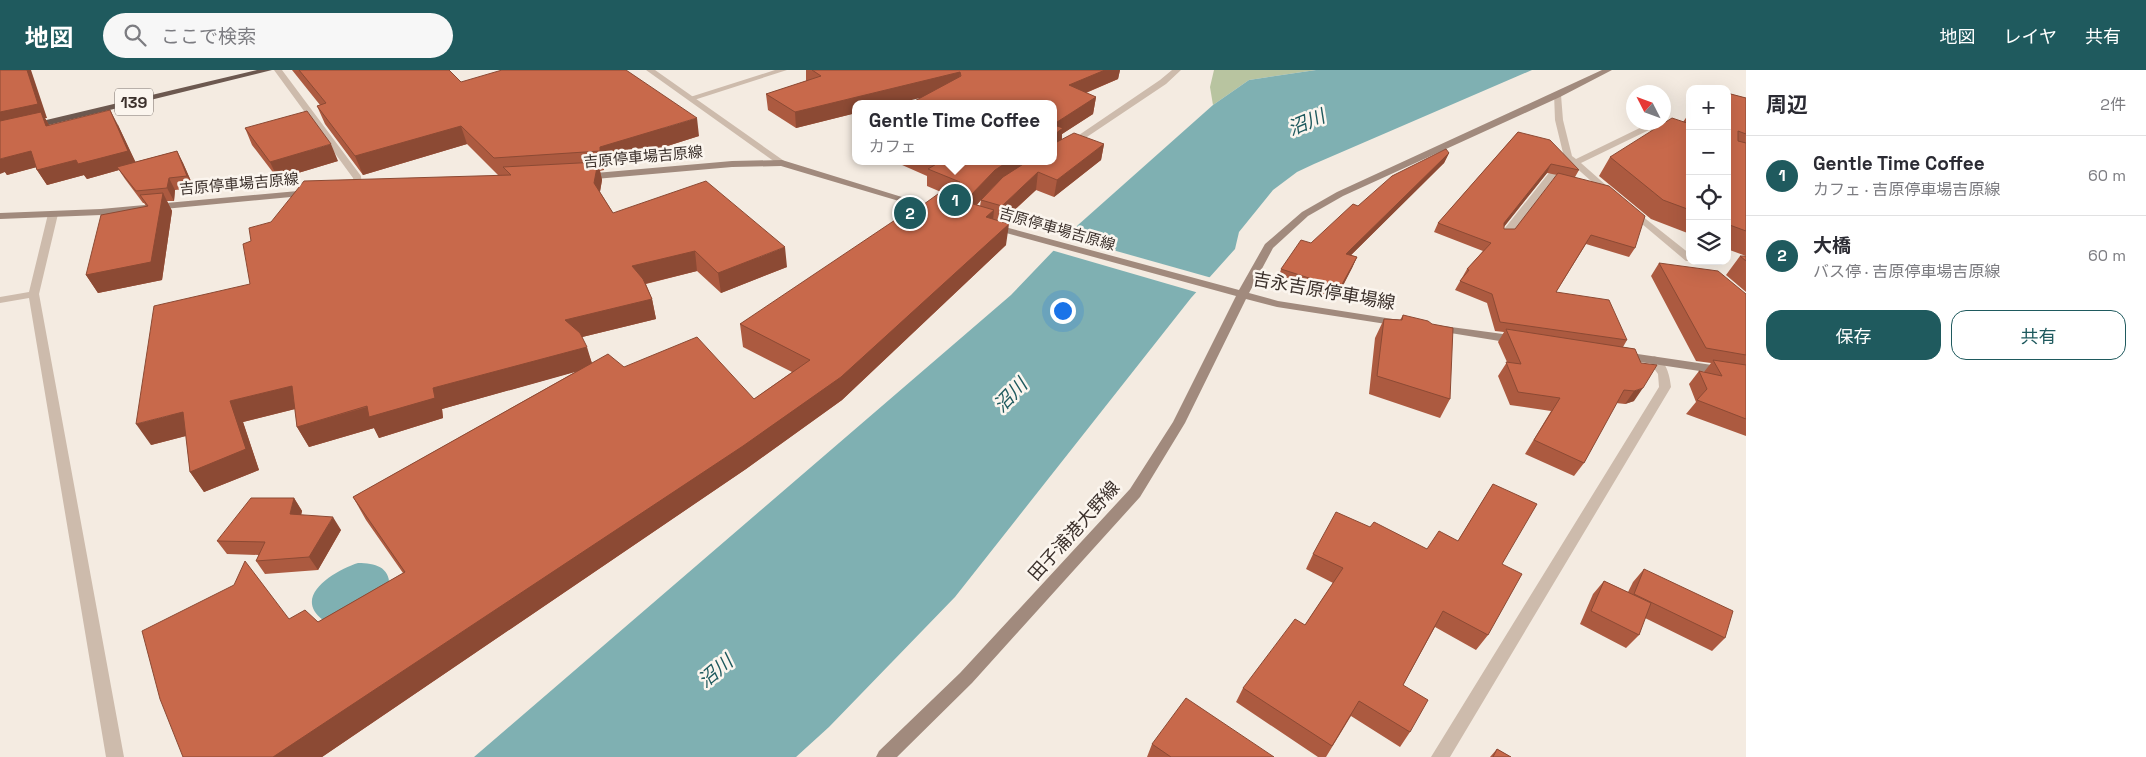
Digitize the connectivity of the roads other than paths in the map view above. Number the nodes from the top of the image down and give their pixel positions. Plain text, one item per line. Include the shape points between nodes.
1 (268, 70) edge
2 (278, 70) edge
3 (650, 70) edge
4 (783, 70) edge
5 (1177, 70) edge
6 (1608, 70) edge
7 (1557, 95) junction
8 (690, 98) junction
9 (0, 134) edge
10 (1686, 140) edge
11 (1057, 154) edge
12 (782, 163) junction
13 (1574, 163) junction
14 (572, 178) edge
15 (359, 189) edge
16 (1608, 191) junction
17 (321, 192) edge
18 (53, 214) junction
19 (951, 214) edge
20 (0, 216) edge
21 (979, 223) edge
22 (1505, 236) edge
23 (1686, 257) edge
24 (34, 294) junction
25 (1242, 295) junction
26 (0, 300) edge
27 (1527, 341) edge
28 (1615, 354) edge
29 (1654, 360) junction
30 (1746, 374) edge
31 (115, 757) edge
32 (886, 757) edge
33 (1440, 757) edge

1 - 9 highway, 139
2 - 15 street via 358,178
3 - 8 street
4 - 8 street
5 - 11 street
6 - 7 main road, 吉永吉原停車場線
7 - 13 street via 1568,157
7 - 25 main road, 吉永吉原停車場線 via 1340,194 1304,214 1269,246
8 - 12 street
10 - 13 street via 1648,127
12 - 14 main road, 吉原停車場吉原線 via 732,164
12 - 19 main road, 吉原停車場吉原線
13 - 16 street
16 - 22 street via 1551,176
16 - 23 street
17 - 18 main road, 吉原停車場吉原線
18 - 20 main road, 吉原停車場吉原線
18 - 24 street
21 - 25 main road, 吉原停車場吉原線
24 - 26 street
24 - 31 street
25 - 27 main road, 吉永吉原停車場線 via 1307,309
25 - 32 main road, 田子浦港大野線 via 1179,423 1135,493 966,678
28 - 29 main road
29 - 30 main road
29 - 33 street via 1664,374 1665,387

